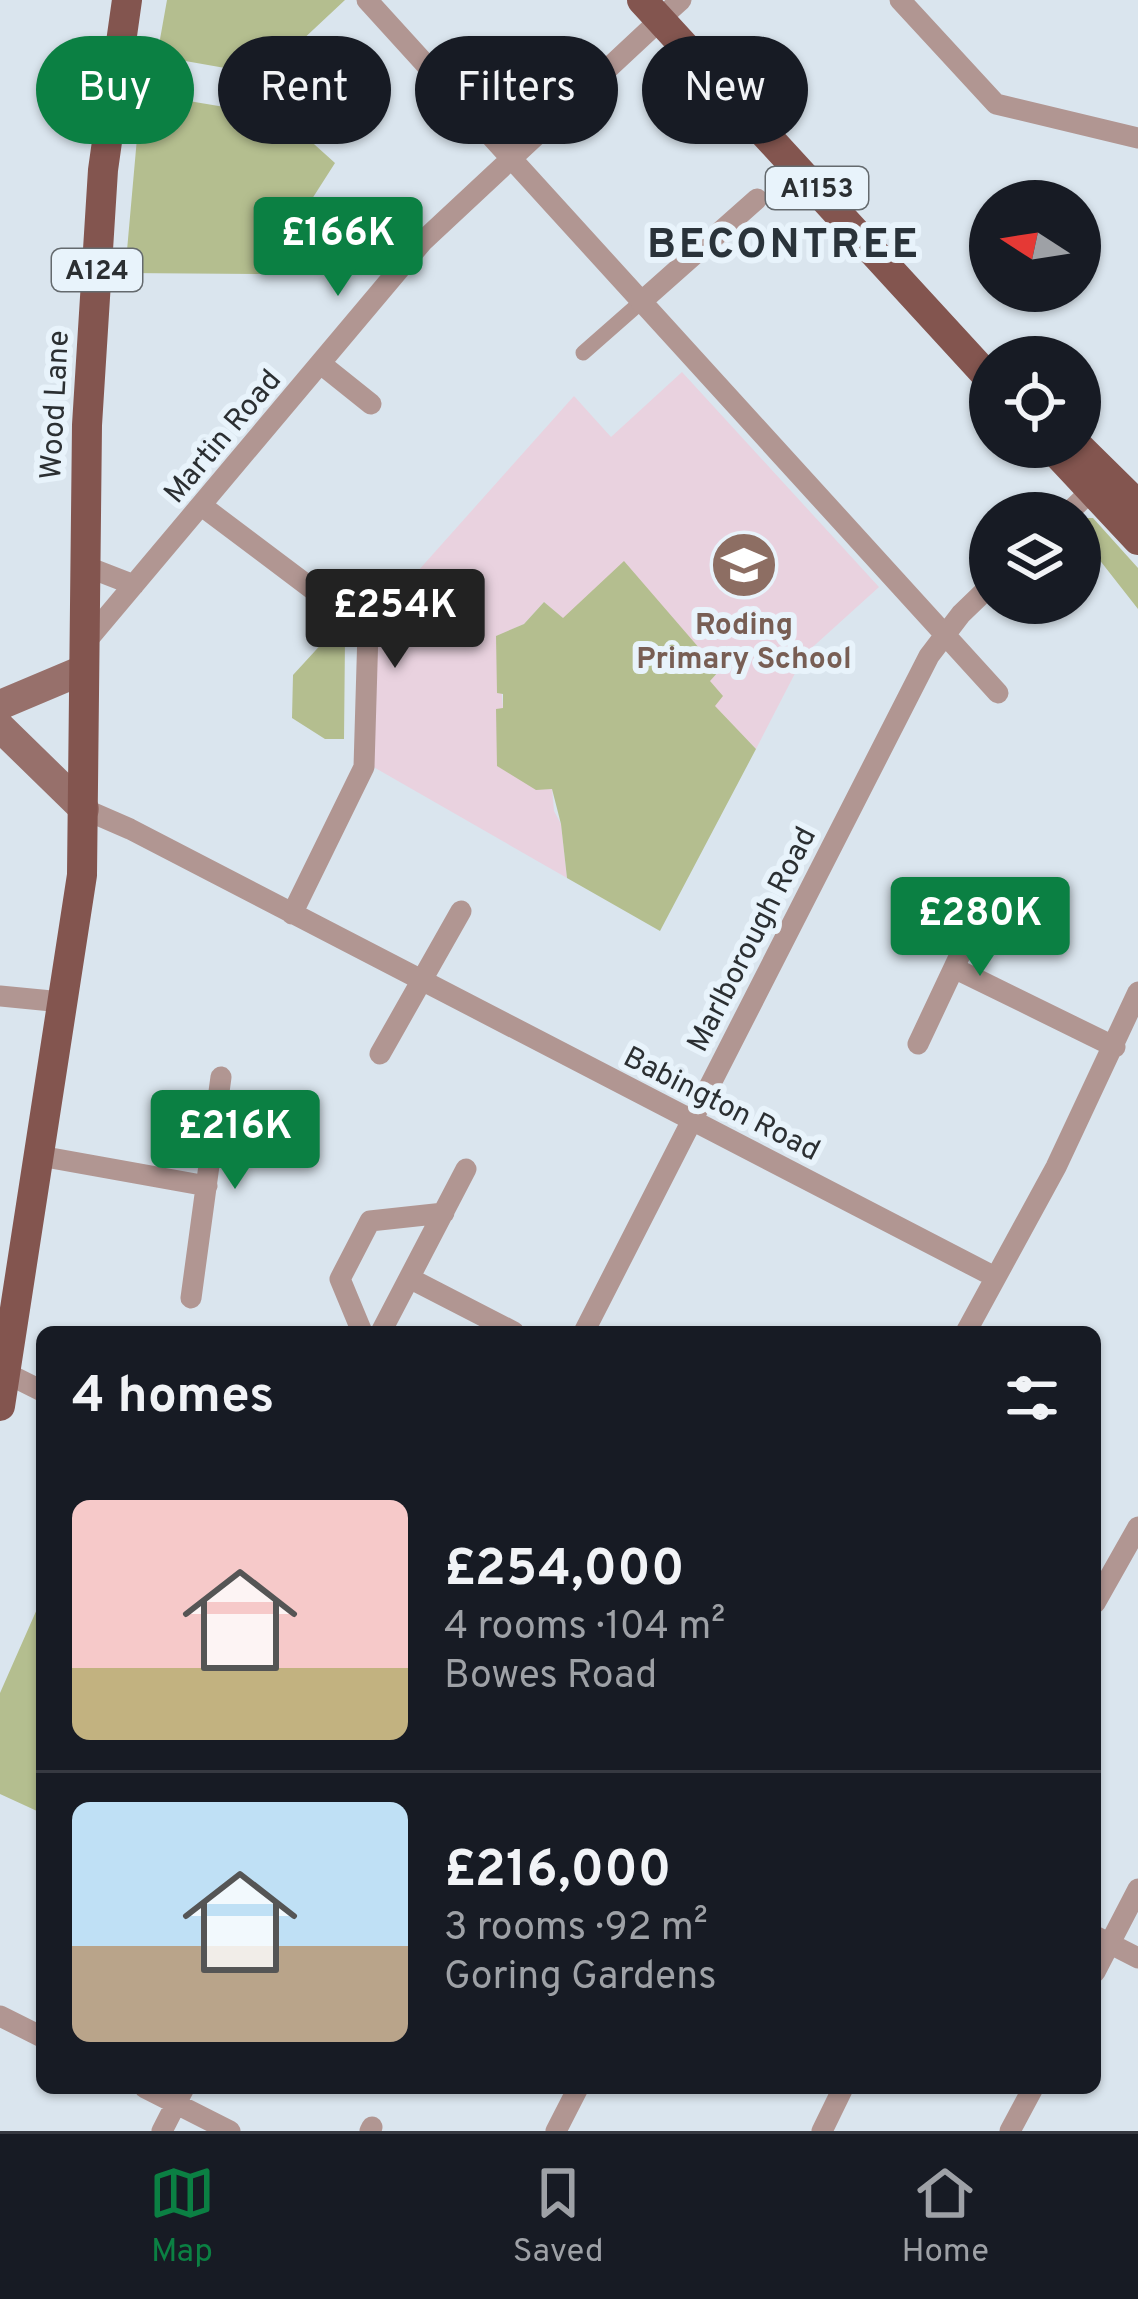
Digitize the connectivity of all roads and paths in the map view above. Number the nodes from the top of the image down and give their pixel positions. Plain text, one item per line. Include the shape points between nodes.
1 (127, 0) edge
2 (367, 0) edge
3 (910, 3) edge
4 (663, 6) edge
5 (1138, 138) edge
6 (509, 158) junction
7 (757, 199) dead end
8 (640, 302) junction
9 (970, 336) edge
10 (583, 353) dead end
11 (969, 355) edge
12 (321, 364) junction
13 (371, 404) dead end
14 (1070, 468) edge
15 (1100, 468) edge
16 (1091, 491) joint
17 (1138, 505) edge
18 (202, 506) junction
19 (1138, 540) edge
20 (85, 566) junction
21 (134, 585) junction
22 (969, 608) edge
23 (945, 634) junction
24 (83, 657) junction
25 (998, 693) dead end
26 (0, 705) edge
27 (0, 727) edge
28 (84, 809) junction
29 (991, 889) dead end
30 (461, 910) dead end
31 (292, 914) junction
32 (954, 968) junction
33 (421, 982) junction
34 (1138, 992) edge
35 (0, 996) edge
36 (62, 1002) junction
37 (918, 1044) dead end
38 (1115, 1047) junction
39 (380, 1054) dead end
40 (221, 1077) dead end
41 (692, 1120) junction
42 (40, 1156) junction
43 (466, 1169) dead end
44 (208, 1186) junction
45 (444, 1213) junction
46 (995, 1277) junction
47 (411, 1279) junction
48 (191, 1298) dead end
49 (360, 1326) edge
50 (384, 1326) edge
51 (502, 1326) edge
52 (587, 1326) edge
53 (969, 1326) edge
54 (6, 1373) junction
55 (36, 1388) edge
56 (0, 1406) edge
57 (1138, 1527) edge
58 (1101, 1592) edge
59 (1138, 1889) edge
60 (1102, 1940) edge
61 (1138, 1958) edge
62 (0, 2016) edge
63 (36, 2034) edge
64 (575, 2094) edge
65 (840, 2094) edge
66 (1030, 2094) edge
67 (180, 2096) edge
68 (162, 2131) edge
69 (230, 2131) edge
70 (556, 2131) edge
71 (821, 2131) edge
72 (1010, 2131) edge

1 - 20 main road, Wood Lane / A124 via 103,170
2 - 6 street
3 - 5 street via 996,104
4 - 6 street, Martin Road
4 - 9 main road, A1153
4 - 11 main road, A1153
6 - 8 street
6 - 12 street, Martin Road via 423,241
7 - 8 street
8 - 10 street
8 - 23 street
12 - 13 street
12 - 18 street, Martin Road
14 - 16 main road
15 - 17 main road
16 - 19 main road
18 - 21 street, Martin Road
18 - 31 street via 368,631 364,767
20 - 21 street
20 - 24 main road, Wood Lane / A124
21 - 24 street, Martin Road
22 - 23 street, Marlborough Road
23 - 25 street
23 - 41 street, Marlborough Road
24 - 26 main road
24 - 28 main road, A124
27 - 28 main road
28 - 31 street, Babington Road
28 - 36 main road, A124
29 - 32 street
30 - 33 street
31 - 33 street, Babington Road
32 - 37 street
32 - 38 street
33 - 39 street
33 - 41 street, Babington Road
34 - 38 street
35 - 36 street
36 - 42 main road, A124
38 - 46 street
40 - 44 street
41 - 46 street, Babington Road
41 - 52 street, Marlborough Road
42 - 44 street
42 - 54 main road, A124
43 - 45 street
44 - 48 street
45 - 47 street
45 - 49 street via 370,1221 340,1279
46 - 53 street
47 - 50 street
47 - 51 street
54 - 55 street
54 - 56 main road, A124
57 - 58 street
59 - 60 street
60 - 61 street
62 - 63 street
64 - 70 street
65 - 71 street
66 - 72 street
67 - 68 street
67 - 69 street

